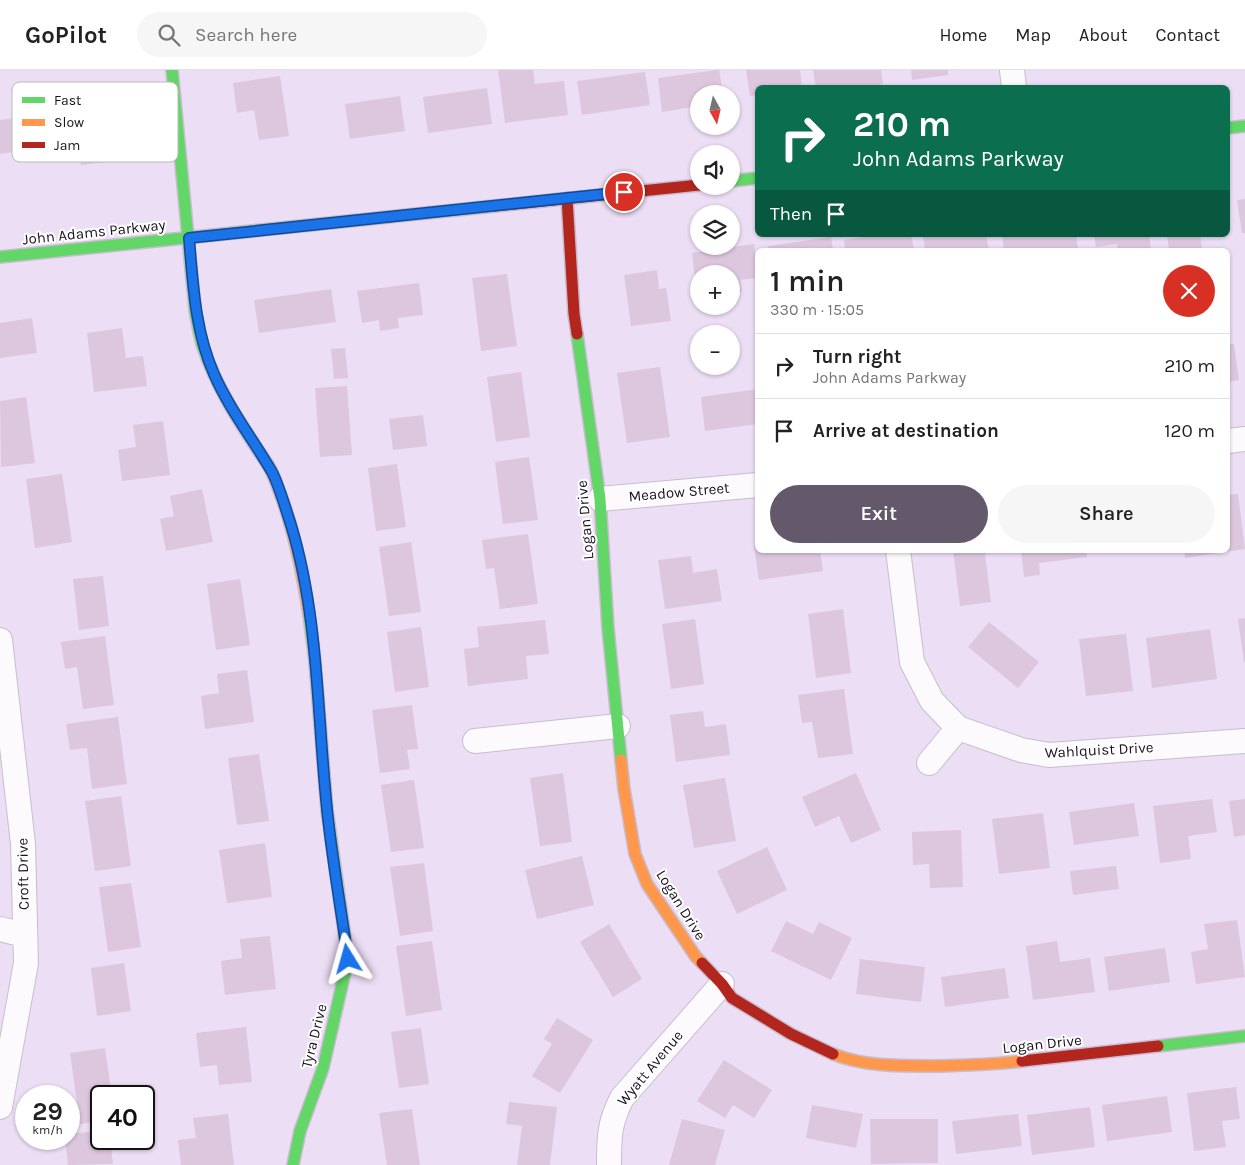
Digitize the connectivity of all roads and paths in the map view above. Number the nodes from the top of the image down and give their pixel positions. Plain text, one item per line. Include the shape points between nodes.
1 (1012, 70) edge
2 (1014, 85) edge
3 (1245, 126) edge
4 (1230, 128) edge
5 (178, 129) edge
6 (755, 178) edge
7 (740, 180) edge
8 (690, 185) edge
9 (567, 198) junction
10 (189, 238) junction
11 (0, 257) edge
12 (1245, 439) edge
13 (1230, 441) edge
14 (755, 485) edge
15 (600, 499) junction
16 (898, 553) edge
17 (0, 640) edge
18 (618, 726) junction
19 (958, 728) junction
20 (475, 741) dead end
21 (1245, 741) edge
22 (929, 763) dead end
23 (0, 929) edge
24 (24, 935) junction
25 (722, 984) junction
26 (1245, 1036) edge
27 (0, 1106) edge
28 (293, 1165) edge
29 (609, 1165) edge

1 - 2 street
3 - 4 street
5 - 10 street, Tyra Drive
6 - 7 street
8 - 9 street, John Adams Parkway
9 - 10 street, John Adams Parkway
9 - 15 street, Logan Drive via 574,314
10 - 11 street, John Adams Parkway
10 - 28 street, Tyra Drive via 195,310 202,343 231,409 273,473 303,573 316,662 327,810 348,959 323,1068 300,1131
12 - 13 street
14 - 15 street, Meadow Street
15 - 18 street, Logan Drive
16 - 19 street, Wahlquist Drive via 912,662 932,701
17 - 24 street, Croft Drive via 23,844
18 - 20 street
18 - 25 street, Logan Drive via 635,854 647,884 696,957
19 - 21 street, Wahlquist Drive via 1021,750 1049,755
19 - 22 street
23 - 24 street
24 - 27 street, Croft Drive via 26,963
25 - 26 street, Logan Drive via 732,998 835,1056 897,1066 989,1064
25 - 29 street, Wyatt Avenue via 622,1098 613,1114

